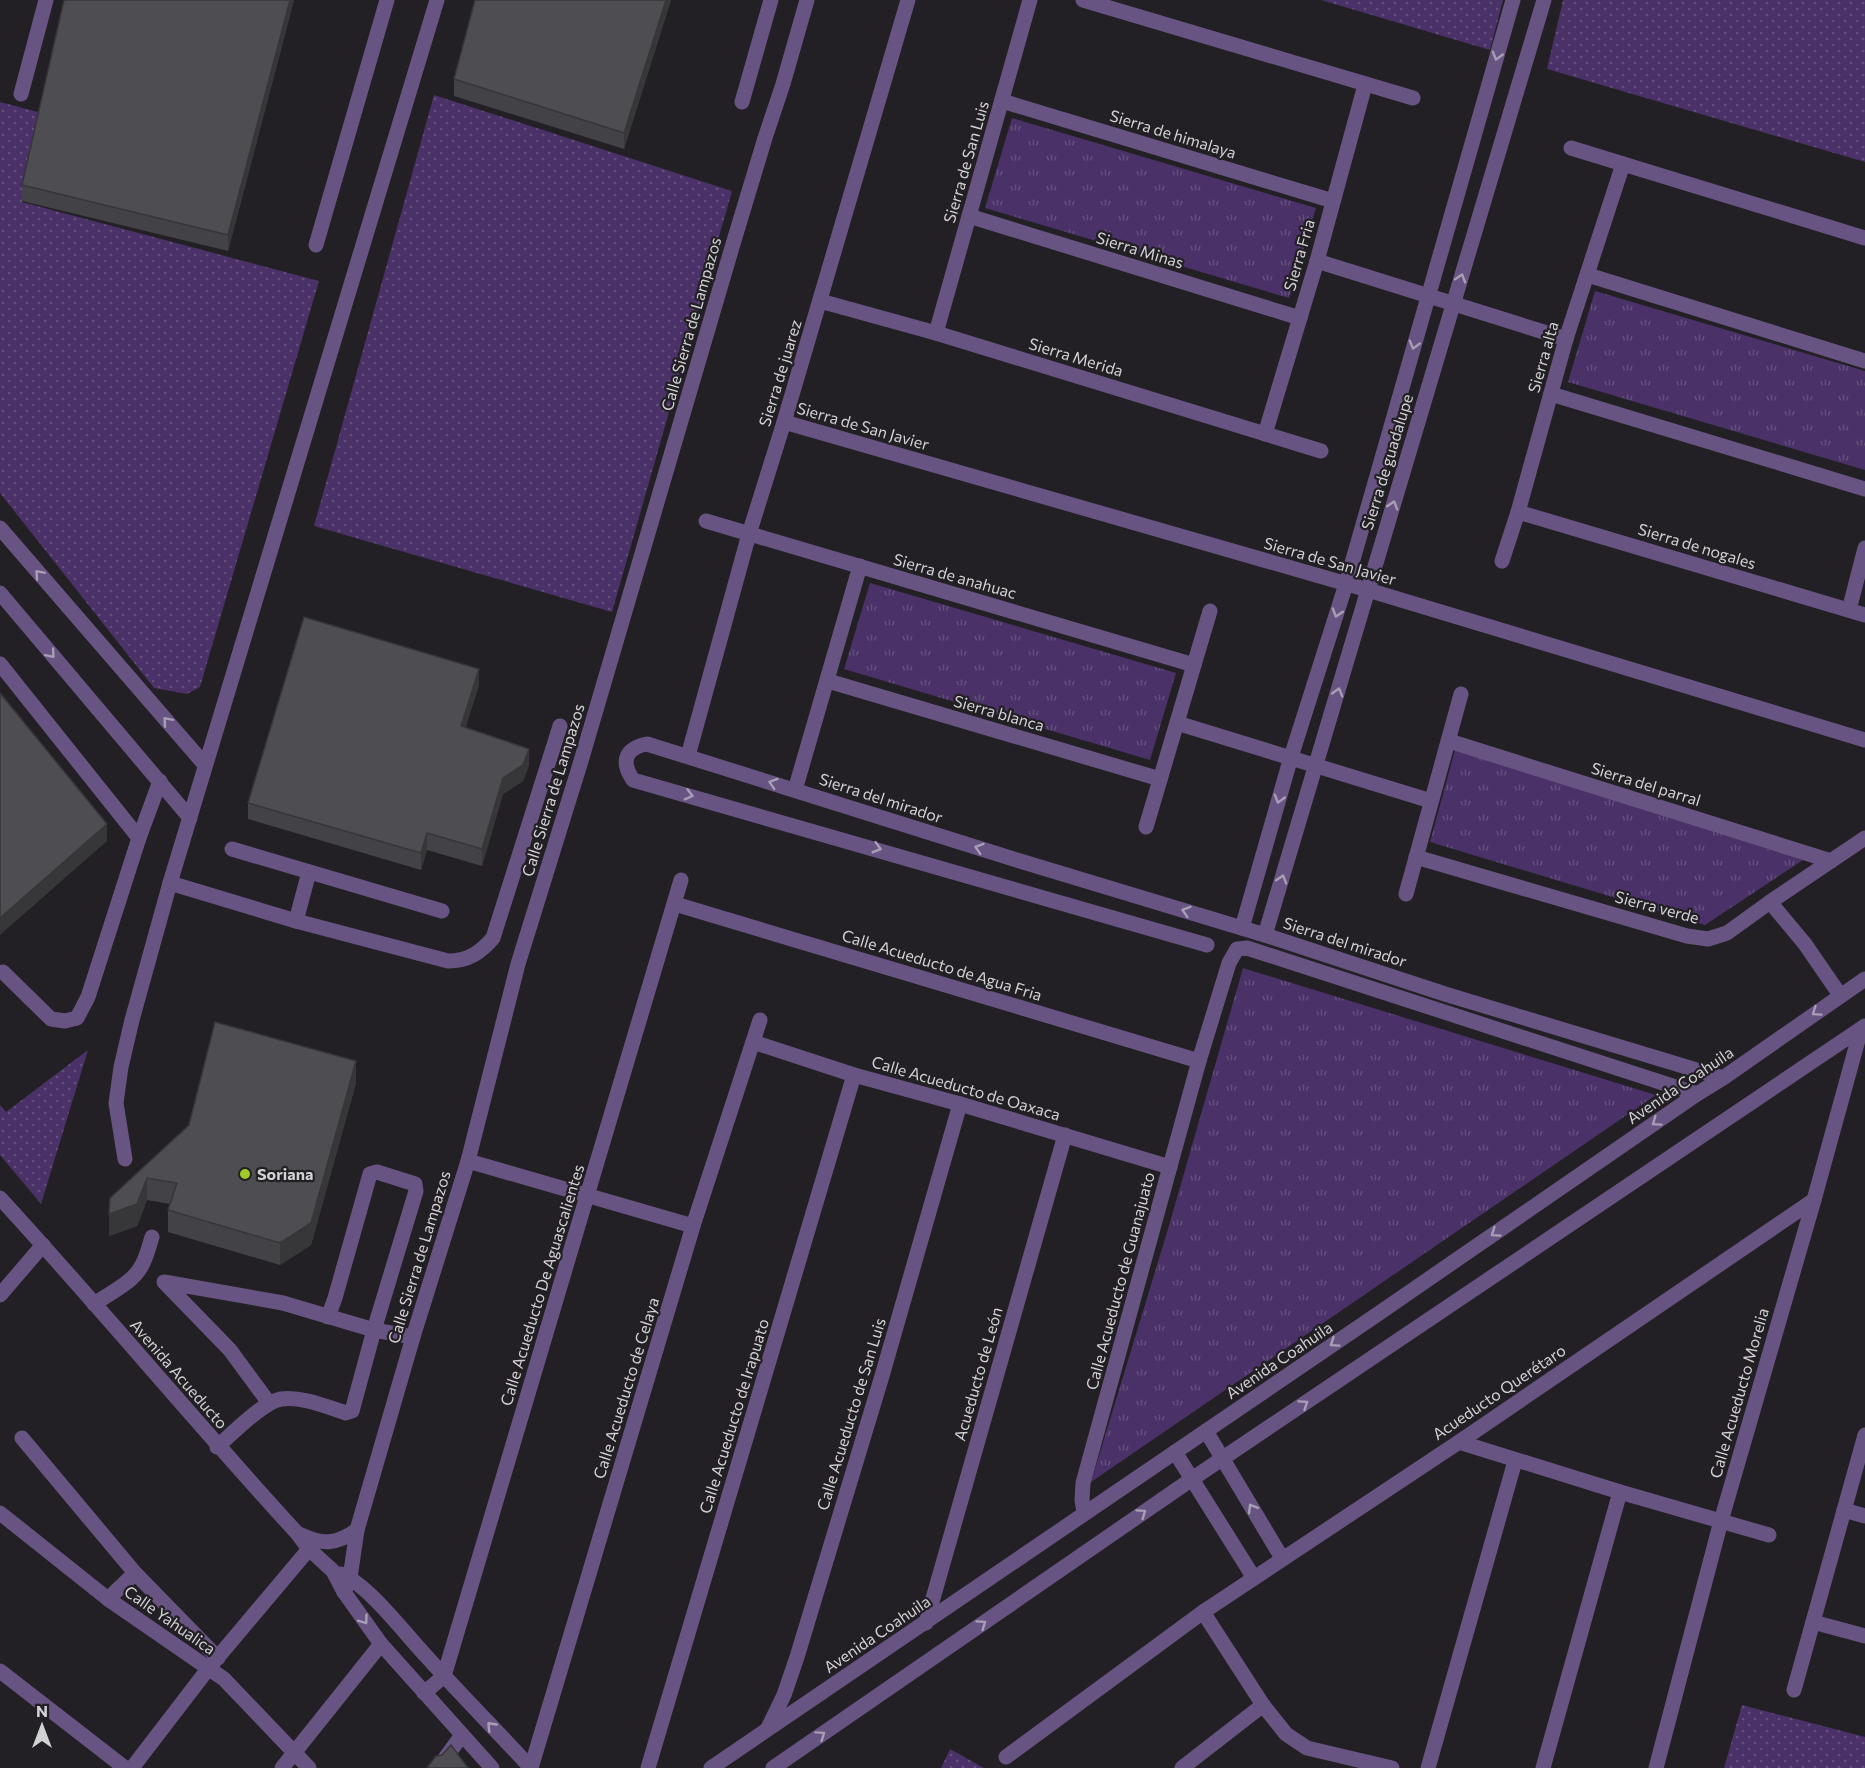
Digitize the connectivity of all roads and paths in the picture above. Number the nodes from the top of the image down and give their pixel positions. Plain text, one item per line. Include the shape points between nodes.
1 (46, 0) edge
2 (387, 0) edge
3 (437, 0) edge
4 (771, 0) edge
5 (807, 0) edge
6 (908, 0) edge
7 (1030, 0) edge
8 (1083, 0) edge
9 (1513, 0) edge
10 (1544, 0) edge
11 (1365, 85) junction
12 (21, 94) dead end
13 (1413, 98) dead end
14 (1002, 101) junction
15 (742, 102) dead end
16 (1571, 148) dead end
17 (1623, 164) junction
18 (1334, 201) junction
19 (969, 216) junction
20 (1865, 238) edge
21 (316, 245) dead end
22 (1317, 261) junction
23 (1588, 275) junction
24 (1427, 296) junction
25 (820, 301) junction
26 (1453, 304) junction
27 (1300, 318) junction
28 (936, 333) junction
29 (1566, 339) junction
30 (1865, 361) edge
31 (1551, 394) junction
32 (784, 422) junction
33 (1265, 434) junction
34 (1321, 451) dead end
35 (1865, 489) edge
36 (1518, 512) junction
37 (706, 521) dead end
38 (0, 528) edge
39 (749, 534) junction
40 (1865, 548) edge
41 (1502, 561) dead end
42 (860, 566) junction
43 (1346, 584) junction
44 (1368, 590) junction
45 (0, 593) edge
46 (1848, 610) junction
47 (1210, 611) dead end
48 (1865, 615) edge
49 (0, 664) edge
50 (1194, 665) junction
51 (828, 681) junction
52 (1461, 694) dead end
53 (1177, 723) junction
54 (560, 726) dead end
55 (1865, 740) edge
56 (1449, 741) junction
57 (688, 756) junction
58 (1291, 758) junction
59 (205, 765) junction
60 (1317, 765) junction
61 (1160, 779) junction
62 (160, 781) junction
63 (795, 790) junction
64 (1431, 801) junction
65 (190, 818) junction
66 (1146, 827) dead end
67 (139, 838) junction
68 (1865, 838) edge
69 (232, 849) dead end
70 (1416, 857) junction
71 (1020, 861) junction
72 (1831, 861) junction
73 (309, 872) junction
74 (681, 880) dead end
75 (170, 883) junction
76 (1010, 887) junction
77 (1406, 894) dead end
78 (1770, 902) junction
79 (675, 904) junction
80 (442, 911) dead end
81 (296, 921) junction
82 (1242, 928) junction
83 (1265, 935) junction
84 (1207, 945) dead end
85 (3, 972) dead end
86 (1865, 980) edge
87 (1840, 995) junction
88 (760, 1020) dead end
89 (1863, 1027) edge
90 (753, 1042) junction
91 (1199, 1061) junction
92 (854, 1075) junction
93 (1723, 1078) junction
94 (1696, 1094) junction
95 (960, 1104) junction
96 (1065, 1135) junction
97 (124, 1159) dead end
98 (468, 1161) junction
99 (1170, 1167) junction
100 (588, 1195) junction
101 (0, 1198) edge
102 (1814, 1200) junction
103 (693, 1226) junction
104 (152, 1237) dead end
105 (43, 1245) junction
106 (143, 1264) junction
107 (164, 1282) junction
108 (0, 1295) edge
109 (94, 1304) junction
110 (328, 1317) junction
111 (374, 1330) junction
112 (413, 1337) junction
113 (269, 1403) junction
114 (1206, 1431) junction
115 (1865, 1435) edge
116 (22, 1438) dead end
117 (1459, 1442) junction
118 (218, 1447) junction
119 (1175, 1452) junction
120 (1223, 1458) junction
121 (1515, 1461) junction
122 (1192, 1479) junction
123 (1620, 1492) junction
124 (1844, 1510) junction
125 (1084, 1512) junction
126 (0, 1513) edge
127 (1865, 1516) edge
128 (1721, 1521) junction
129 (357, 1530) junction
130 (297, 1533) junction
131 (1769, 1535) dead end
132 (309, 1549) junction
133 (1282, 1558) junction
134 (333, 1571) junction
135 (135, 1573) junction
136 (350, 1578) junction
137 (1254, 1578) junction
138 (344, 1592) junction
139 (108, 1599) junction
140 (1203, 1612) junction
141 (1813, 1622) junction
142 (926, 1623) junction
143 (1865, 1636) edge
144 (381, 1644) junction
145 (213, 1663) junction
146 (0, 1671) edge
147 (444, 1676) junction
148 (1794, 1690) dead end
149 (424, 1693) junction
150 (1263, 1705) junction
151 (767, 1730) junction
152 (462, 1735) junction
153 (295, 1753) junction
154 (1006, 1757) dead end
155 (1338, 1762) edge
156 (125, 1768) edge
157 (132, 1768) edge
158 (282, 1768) edge
159 (309, 1768) edge
160 (438, 1768) edge
161 (492, 1768) edge
162 (531, 1768) edge
163 (648, 1768) edge
164 (711, 1768) edge
165 (773, 1768) edge
166 (1182, 1768) edge
167 (1392, 1768) edge
168 (1428, 1768) edge
169 (1543, 1768) edge
170 (1656, 1768) edge

1 - 12 street
2 - 21 street
3 - 59 street
4 - 15 street
5 - 98 street, Calle Sierra de Lampazos via 518,964
6 - 25 street, Sierra de juarez
7 - 14 street, Sierra de San Luis
8 - 11 street
9 -> 24 street, Sierra de guadalupe
26 -> 10 street, Sierra de guadalupe
11 - 13 street
11 - 18 street, Sierra Fria
14 - 18 street, Sierra de himalaya
14 - 19 street, Sierra de San Luis
16 - 17 street
17 - 20 street
17 - 23 street, Sierra alta
18 - 22 street, Sierra Fria
19 - 27 street, Sierra Minas
19 - 28 street, Sierra de San Luis
22 - 24 street
22 - 27 street, Sierra Fria
23 - 29 street, Sierra alta
23 - 30 street
24 - 26 street
24 -> 43 street, Sierra de guadalupe
25 - 28 street, Sierra Merida
25 - 32 street, Sierra de juarez
26 - 29 street
44 -> 26 street, Sierra de guadalupe
27 - 33 street, Sierra Fria
28 - 33 street, Sierra Merida
29 - 31 street, Sierra alta
31 - 35 street
31 - 36 street, Sierra alta
32 - 39 street, Sierra de juarez
32 - 43 street, Sierra de San Javier
33 - 34 street, Sierra Merida
36 - 41 street, Sierra alta
36 - 46 street, Sierra de nogales
37 - 39 street, Sierra de anahuac
59 -> 38 street
39 - 42 street, Sierra de anahuac
39 - 57 street, Sierra de juarez
40 - 46 street
42 - 50 street, Sierra de anahuac
42 - 51 street
43 - 44 street, Sierra de San Javier
43 -> 58 street, Sierra de guadalupe
44 - 55 street, Sierra de San Javier
60 -> 44 street, Sierra de guadalupe
45 -> 62 street
46 - 48 street, Sierra de nogales
47 - 50 street
49 - 67 street
50 - 53 street
51 - 61 street, Sierra blanca
51 - 63 street
52 - 56 street
53 - 58 street
53 - 61 street
54 - 81 street via 493,938 473,957 448,961
56 - 64 street
56 - 72 street, Sierra del parral
63 -> 57 street, Sierra del mirador
57 -> 76 street, Sierra del mirador via 647,744 637,746 629,752 626,771 633,780
58 - 60 street
58 -> 82 street, Sierra de guadalupe
59 - 65 street
60 - 64 street
83 -> 60 street, Sierra de guadalupe
61 - 66 street
62 - 65 street
62 - 67 street
71 -> 63 street, Sierra del mirador
64 - 70 street
65 - 75 street
67 - 85 street via 88,997 77,1018 51,1019
68 - 72 street, Sierra verde
69 - 73 street
70 - 77 street
70 - 78 street, Sierra verde via 1698,938 1727,933
71 - 76 street
82 -> 71 street, Sierra del mirador
72 - 78 street, Sierra verde
73 - 80 street
73 - 81 street
74 - 79 street, Calle Acueducto De Aguascalientes
75 - 81 street
75 - 97 street via 121,1067 116,1103
76 - 84 street, Sierra del mirador
78 - 87 street
79 - 91 street, Calle Acueducto de Agua Fria
79 - 100 street, Calle Acueducto De Aguascalientes
82 - 83 street, Sierra del mirador
83 - 93 street, Sierra del mirador
86 - 87 street, Avenida Coahuila
87 -> 93 street, Avenida Coahuila
88 - 90 street, Calle Acueducto de Celaya
89 - 102 street, Calle Acueducto Morelia
120 -> 89 street
90 - 92 street, Calle Acueducto de Oaxaca
90 - 103 street, Calle Acueducto de Celaya
91 - 94 street, Calle Acueducto de Guanajuato via 1229,963 1237,949 1247,948
91 - 99 street, Calle Acueducto de Guanajuato
92 - 95 street, Calle Acueducto de Oaxaca
92 - 163 street, Calle Acueducto de Irapuato
93 - 94 street, Avenida Coahuila
94 -> 114 street, Avenida Coahuila
95 - 96 street, Calle Acueducto de Oaxaca
95 - 151 street, Calle Acueducto de San Luis via 797,1657
96 - 99 street, Calle Acueducto de Oaxaca
96 - 142 street, Acueducto de León
98 - 100 street
98 - 112 street, Calle Sierra de Lampazos
99 - 125 street, Calle Acueducto de Guanajuato via 1083,1483
100 - 103 street
100 - 147 street, Calle Acueducto De Aguascalientes
101 - 105 street, Avenida Acueducto
102 - 117 street, Acueducto Querétaro
102 - 128 street, Calle Acueducto Morelia
103 - 162 street, Calle Acueducto de Celaya
104 - 106 street
105 - 108 street
105 - 109 street, Avenida Acueducto
106 - 107 street
106 - 109 street via 130,1280
107 - 110 street via 282,1303
107 - 113 street via 230,1350
109 - 118 street, Avenida Acueducto
110 - 111 street
110 - 111 street via 370,1174 376,1172 415,1184 416,1191
111 - 112 street
111 - 113 street via 352,1411 346,1413 292,1399
112 - 129 street, Calle Sierra de Lampazos
113 - 118 street
114 - 119 street, Avenida Coahuila
114 - 120 street
115 - 124 street
116 - 135 street
117 - 121 street
117 - 133 street, Acueducto Querétaro
118 - 130 street, Avenida Acueducto
119 - 122 street
119 - 125 street, Avenida Coahuila
120 - 122 street
133 -> 120 street
121 - 123 street
121 - 168 street
122 - 137 street
165 -> 122 street
123 - 128 street
123 - 169 street
124 - 127 street
124 - 141 street
125 - 142 street, Avenida Coahuila
126 - 139 street, Calle Yahualica
128 - 131 street
128 - 170 street, Calle Acueducto Morelia
129 - 130 street via 342,1539 325,1542
129 - 136 street, Calle Sierra de Lampazos
130 - 132 street, Avenida Acueducto
132 - 134 street, Avenida Acueducto
132 - 145 street
133 - 137 street, Acueducto Querétaro
134 - 136 street, Avenida Acueducto
134 - 138 street, Avenida Acueducto
135 - 139 street
135 - 145 street
136 - 138 street, Calle Sierra de Lampazos
136 - 147 street, Avenida Acueducto via 384,1608
137 - 140 street, Acueducto Querétaro
138 -> 144 street, Avenida Acueducto
139 - 145 street, Calle Yahualica
140 - 150 street
140 - 154 street, Acueducto Querétaro
141 - 143 street
141 - 148 street
142 - 151 street, Avenida Coahuila
144 - 149 street, Avenida Acueducto
144 - 153 street
145 - 153 street, Calle Yahualica
145 - 157 street
146 - 156 street
147 - 149 street
162 -> 147 street, Avenida Acueducto
149 - 152 street, Avenida Acueducto
150 - 155 street via 1294,1740
150 - 166 street
151 - 164 street, Avenida Coahuila
152 - 160 street
152 - 161 street, Avenida Acueducto
153 - 158 street
153 - 159 street, Calle Yahualica
155 - 167 street

